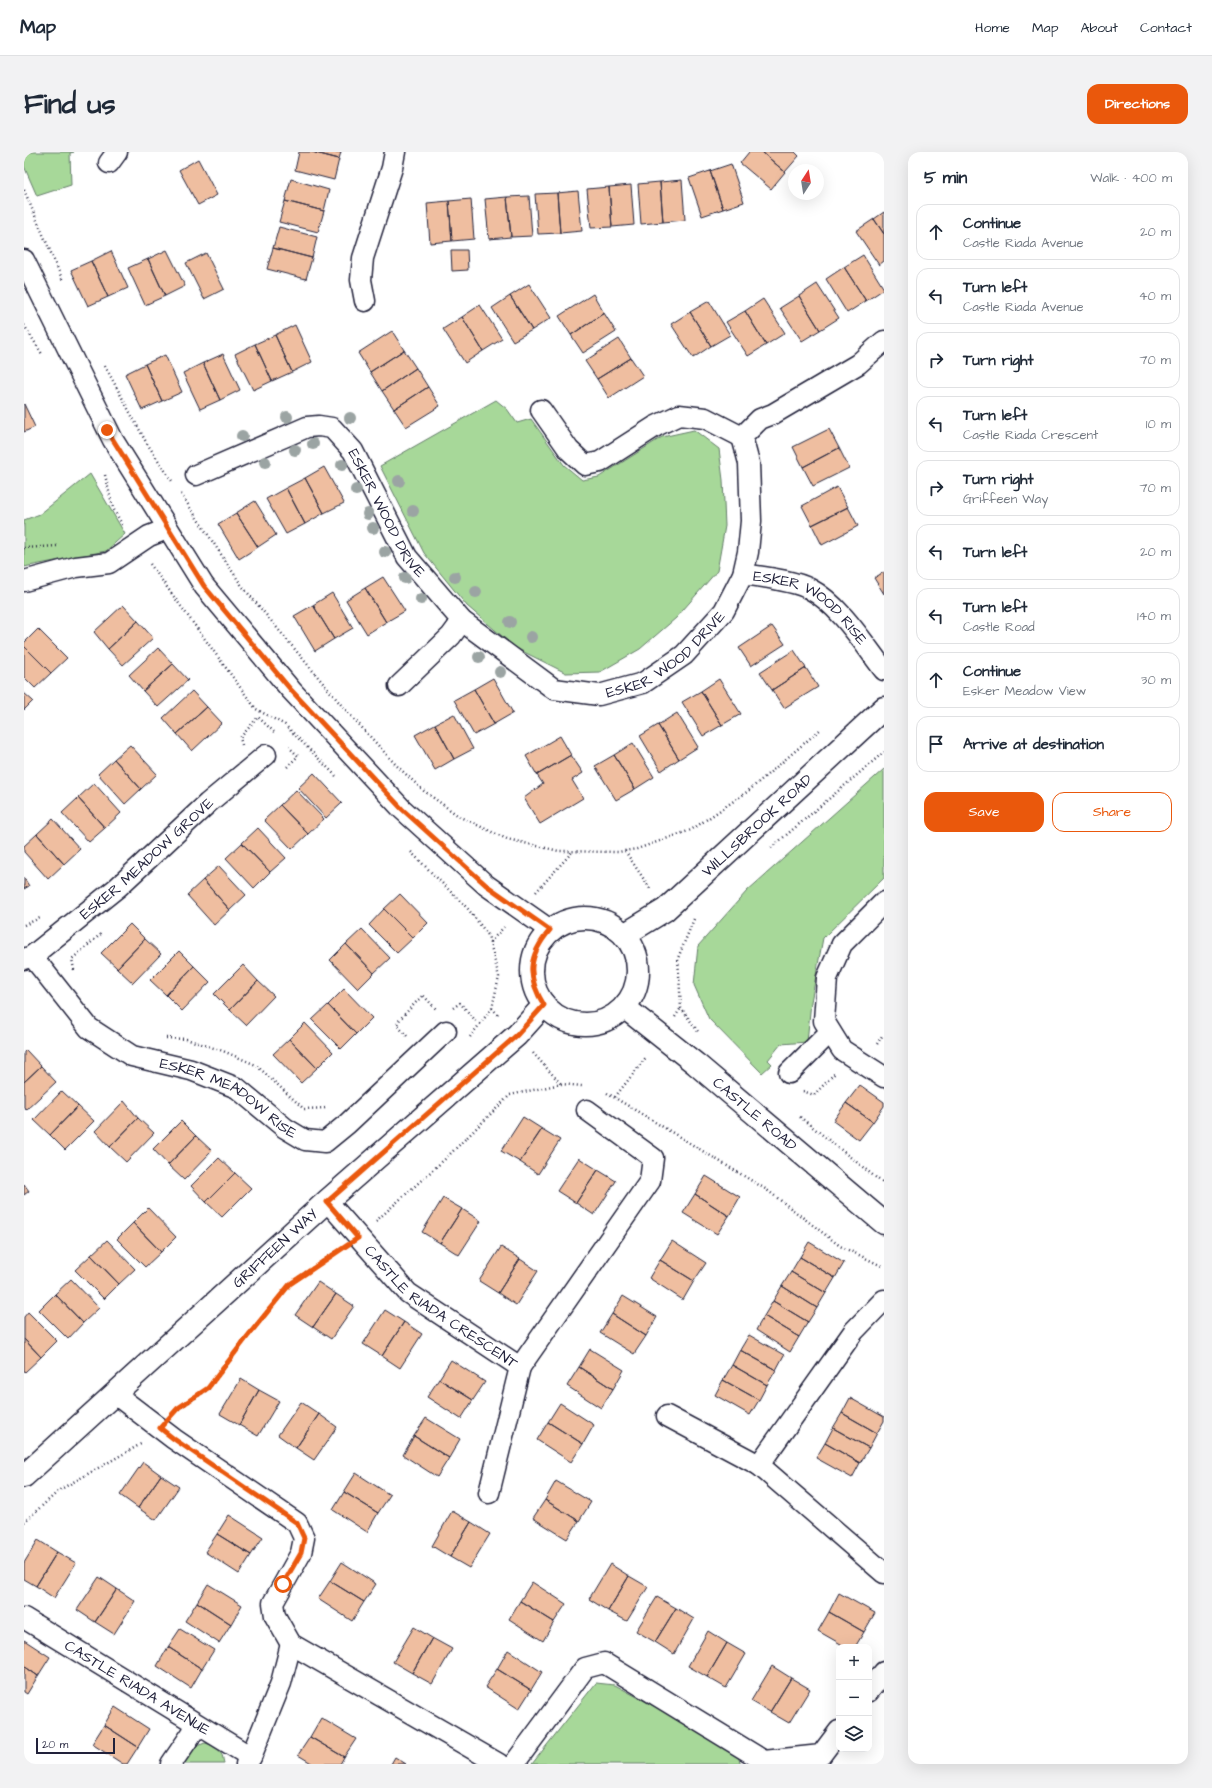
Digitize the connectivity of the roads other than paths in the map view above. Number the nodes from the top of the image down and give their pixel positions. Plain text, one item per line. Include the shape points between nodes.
1 (395, 152) edge
2 (24, 260) edge
3 (364, 301) dead end
4 (884, 341) edge
5 (541, 410) dead end
6 (742, 437) junction
7 (196, 475) dead end
8 (167, 529) junction
9 (743, 574) junction
10 (24, 581) edge
11 (462, 621) junction
12 (884, 670) edge
13 (399, 686) dead end
14 (884, 708) edge
15 (266, 755) dead end
16 (884, 902) edge
17 (550, 930) junction
18 (624, 935) junction
19 (28, 957) edge
20 (544, 1005) junction
21 (624, 1007) junction
22 (446, 1031) dead end
23 (830, 1032) junction
24 (789, 1073) dead end
25 (884, 1077) edge
26 (587, 1110) dead end
27 (327, 1202) junction
28 (884, 1224) edge
29 (884, 1300) edge
30 (520, 1367) junction
31 (115, 1394) junction
32 (667, 1416) dead end
33 (759, 1465) junction
34 (24, 1476) edge
35 (489, 1493) dead end
36 (884, 1573) edge
37 (24, 1618) edge
38 (291, 1644) junction
39 (884, 1672) edge
40 (872, 1687) edge
41 (197, 1726) junction
42 (836, 1738) edge
43 (828, 1759) edge
44 (249, 1761) edge
45 (764, 1762) edge
46 (171, 1764) edge
47 (499, 1764) edge
48 (514, 1764) edge

1 - 3 street via 363,258 361,280
2 - 8 street via 107,430
4 - 6 street via 858,364 773,414 760,419
5 - 6 street via 569,450 585,465 600,462 656,426 679,415 705,418
6 - 9 street, ESKER WOOD DRIVE via 749,463 751,521
7 - 11 street, ESKER WOOD DRIVE via 307,427 332,428 353,451 407,557
8 - 10 street via 149,536 109,563 76,567
8 - 17 street via 204,586 276,672 402,809 486,885
9 - 11 street, ESKER WOOD DRIVE via 724,611 684,654 643,683 599,695 554,689
9 - 12 street, ESKER WOOD RISE via 809,588 835,606
11 - 13 street via 451,636
14 - 18 street, WILLSBROOK ROAD via 665,910
15 - 19 street, ESKER MEADOW GROVE via 208,803 118,887
16 - 23 street via 842,944 827,978 824,1021
17 - 18 street via 564,922 596,918 611,924
17 - 20 street via 539,943 531,974 535,991
18 - 21 street via 633,948 638,963 638,979 633,994
19 - 22 street, ESKER MEADOW RISE via 89,1028 132,1056 191,1070 237,1088 285,1128 304,1140 325,1142
20 - 21 street via 558,1017 574,1023 592,1024 610,1018
20 - 27 street, GRIFFEEN WAY via 517,1035
21 - 28 street, CASTLE ROAD via 696,1064
23 - 24 street
23 - 25 street via 842,1050
26 - 30 street via 653,1158 650,1181
27 - 30 street, CASTLE RIADA CRESCENT via 408,1294
27 - 31 street, GRIFFEEN WAY
29 - 33 street via 854,1330
30 - 35 street, CASTLE RIADA CRESCENT
31 - 34 street, GRIFFEEN WAY
31 - 38 street via 174,1439 297,1523 304,1538 301,1553 273,1603 275,1616
32 - 33 street
33 - 36 street
37 - 41 street, CASTLE RIADA AVENUE
38 - 44 street, CASTLE RIADA AVENUE via 281,1683
38 - 47 street
39 - 40 street
41 - 44 street, CASTLE RIADA AVENUE
41 - 46 street
42 - 43 street
43 - 45 street
45 - 48 street via 604,1663 585,1668

